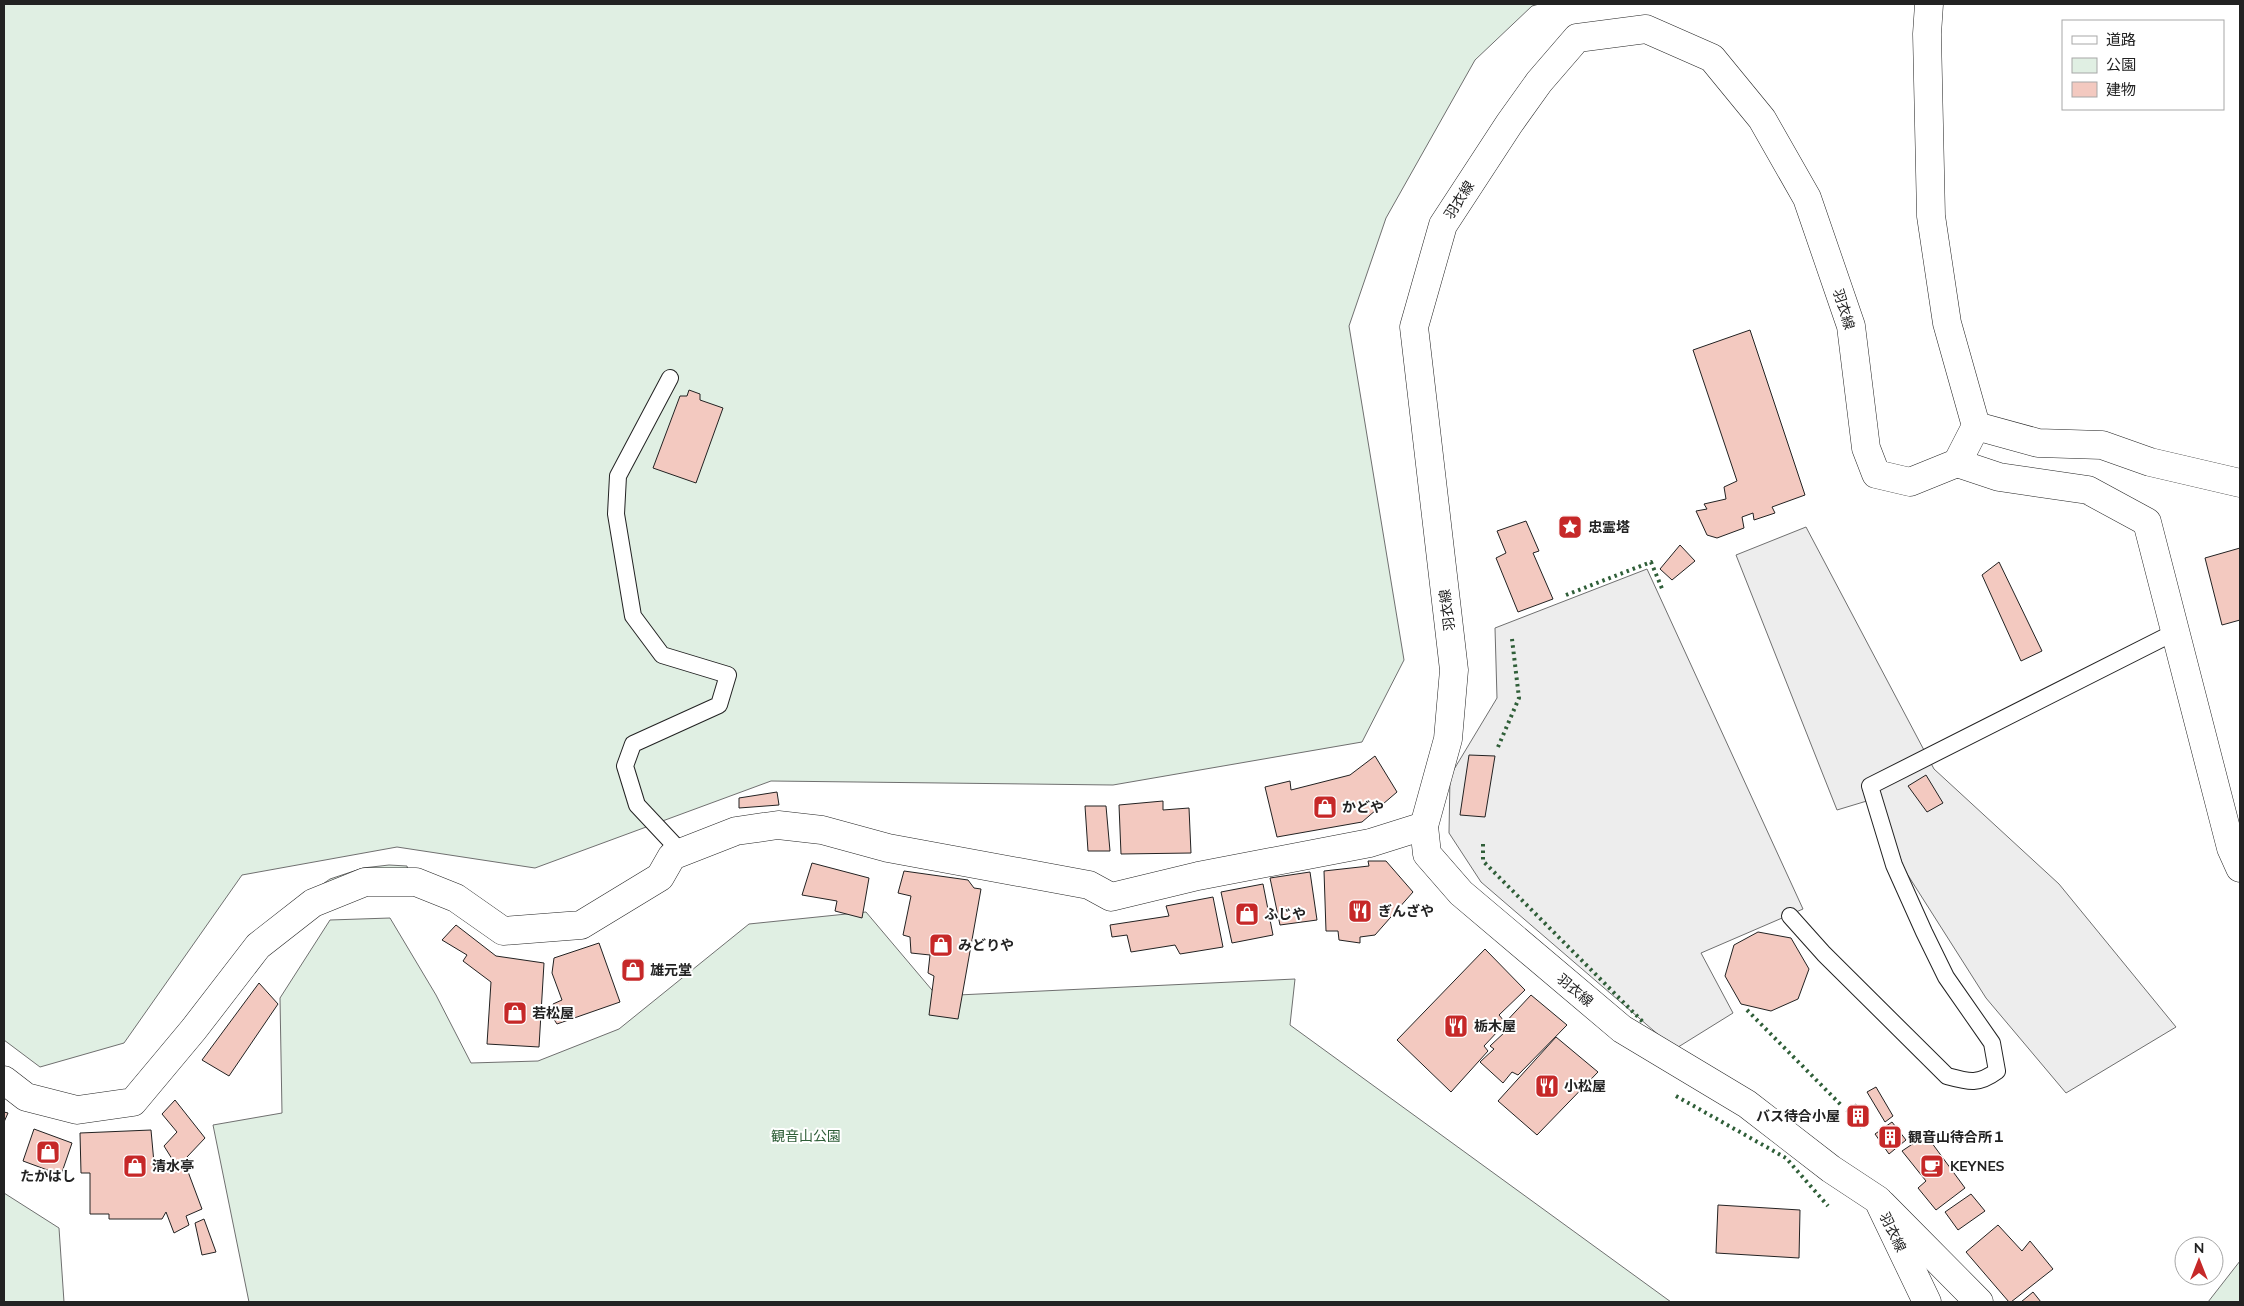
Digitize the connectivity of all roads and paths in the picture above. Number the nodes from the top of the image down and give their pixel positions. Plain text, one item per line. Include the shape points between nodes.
1 (1929, 4) edge
2 (670, 378) dead end
3 (1976, 426) junction
4 (1956, 463) junction
5 (2240, 484) edge
6 (2175, 632) junction
7 (1424, 826) junction
8 (682, 853) junction
9 (2240, 868) edge
10 (1790, 916) dead end
11 (4, 1080) edge
12 (1878, 1200) junction
13 (1928, 1302) edge
14 (1979, 1302) edge

1 - 3 street via 1931,216 1947,323
2 - 8 lane via 618,476 616,514 634,616 662,655 728,675 719,705 633,744 625,766 637,805
3 - 4 street
3 - 5 street via 2038,443 2102,445 2150,462
4 - 6 street via 2000,477 2088,490 2147,522
4 - 7 street, 羽衣線 via 1910,482 1876,474 1866,448 1851,326 1807,198 1762,119 1712,58 1646,29 1578,38 1529,96 1443,225 1414,327 1454,670 1448,739
6 - 9 street via 2231,848
6 - 10 lane via 1870,786 1894,865 1920,924 1946,977 1992,1043 1997,1071 1984,1080 1967,1082 1947,1076
7 - 8 street via 1370,843 1227,870 1111,897 1090,885 888,848 822,830 778,825 736,831
7 - 12 street, 羽衣線 via 1427,854 1461,893 1622,1029 1746,1104 1831,1169
8 - 11 street via 672,856 660,877 581,925 503,931 456,898 416,882 365,882 312,903 258,946 133,1102 77,1110 26,1098
12 - 13 street, 羽衣線
12 - 14 street

